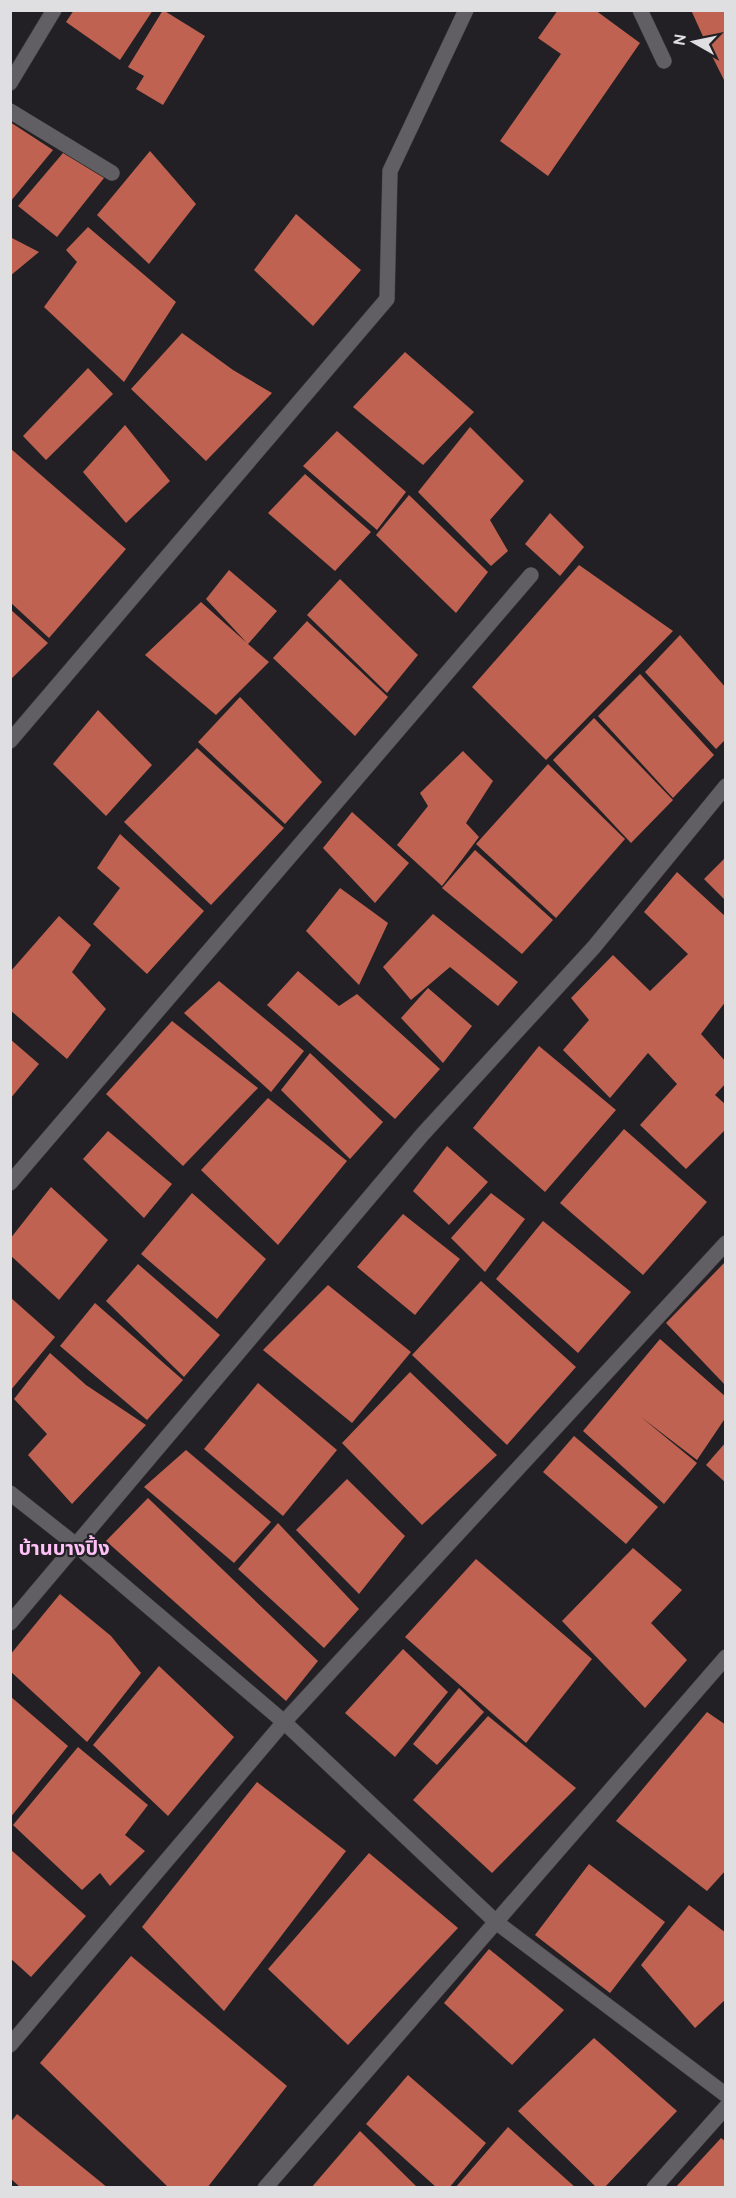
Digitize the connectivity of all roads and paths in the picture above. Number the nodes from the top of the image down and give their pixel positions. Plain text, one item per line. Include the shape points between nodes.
1 (54, 10) edge
2 (466, 10) edge
3 (640, 10) edge
4 (664, 61) dead end
5 (10, 83) edge
6 (10, 111) edge
7 (112, 173) dead end
8 (531, 575) dead end
9 (10, 741) edge
10 (726, 786) edge
11 (10, 1183) edge
12 (726, 1244) edge
13 (10, 1493) edge
14 (76, 1545) junction
15 (10, 1623) edge
16 (726, 1657) edge
17 (284, 1722) junction
18 (496, 1922) junction
19 (10, 2045) edge
20 (726, 2095) edge
21 (726, 2107) edge
22 (265, 2187) edge
23 (654, 2187) edge

1 - 5 street
2 - 9 street via 390,171 387,299
3 - 4 street
6 - 7 street
8 - 11 street
10 - 14 street via 594,947 422,1135
12 - 17 street
13 - 14 street
14 - 15 street
14 - 17 street
16 - 18 street
17 - 18 street
17 - 19 street
18 - 20 street
18 - 22 street
21 - 23 street

